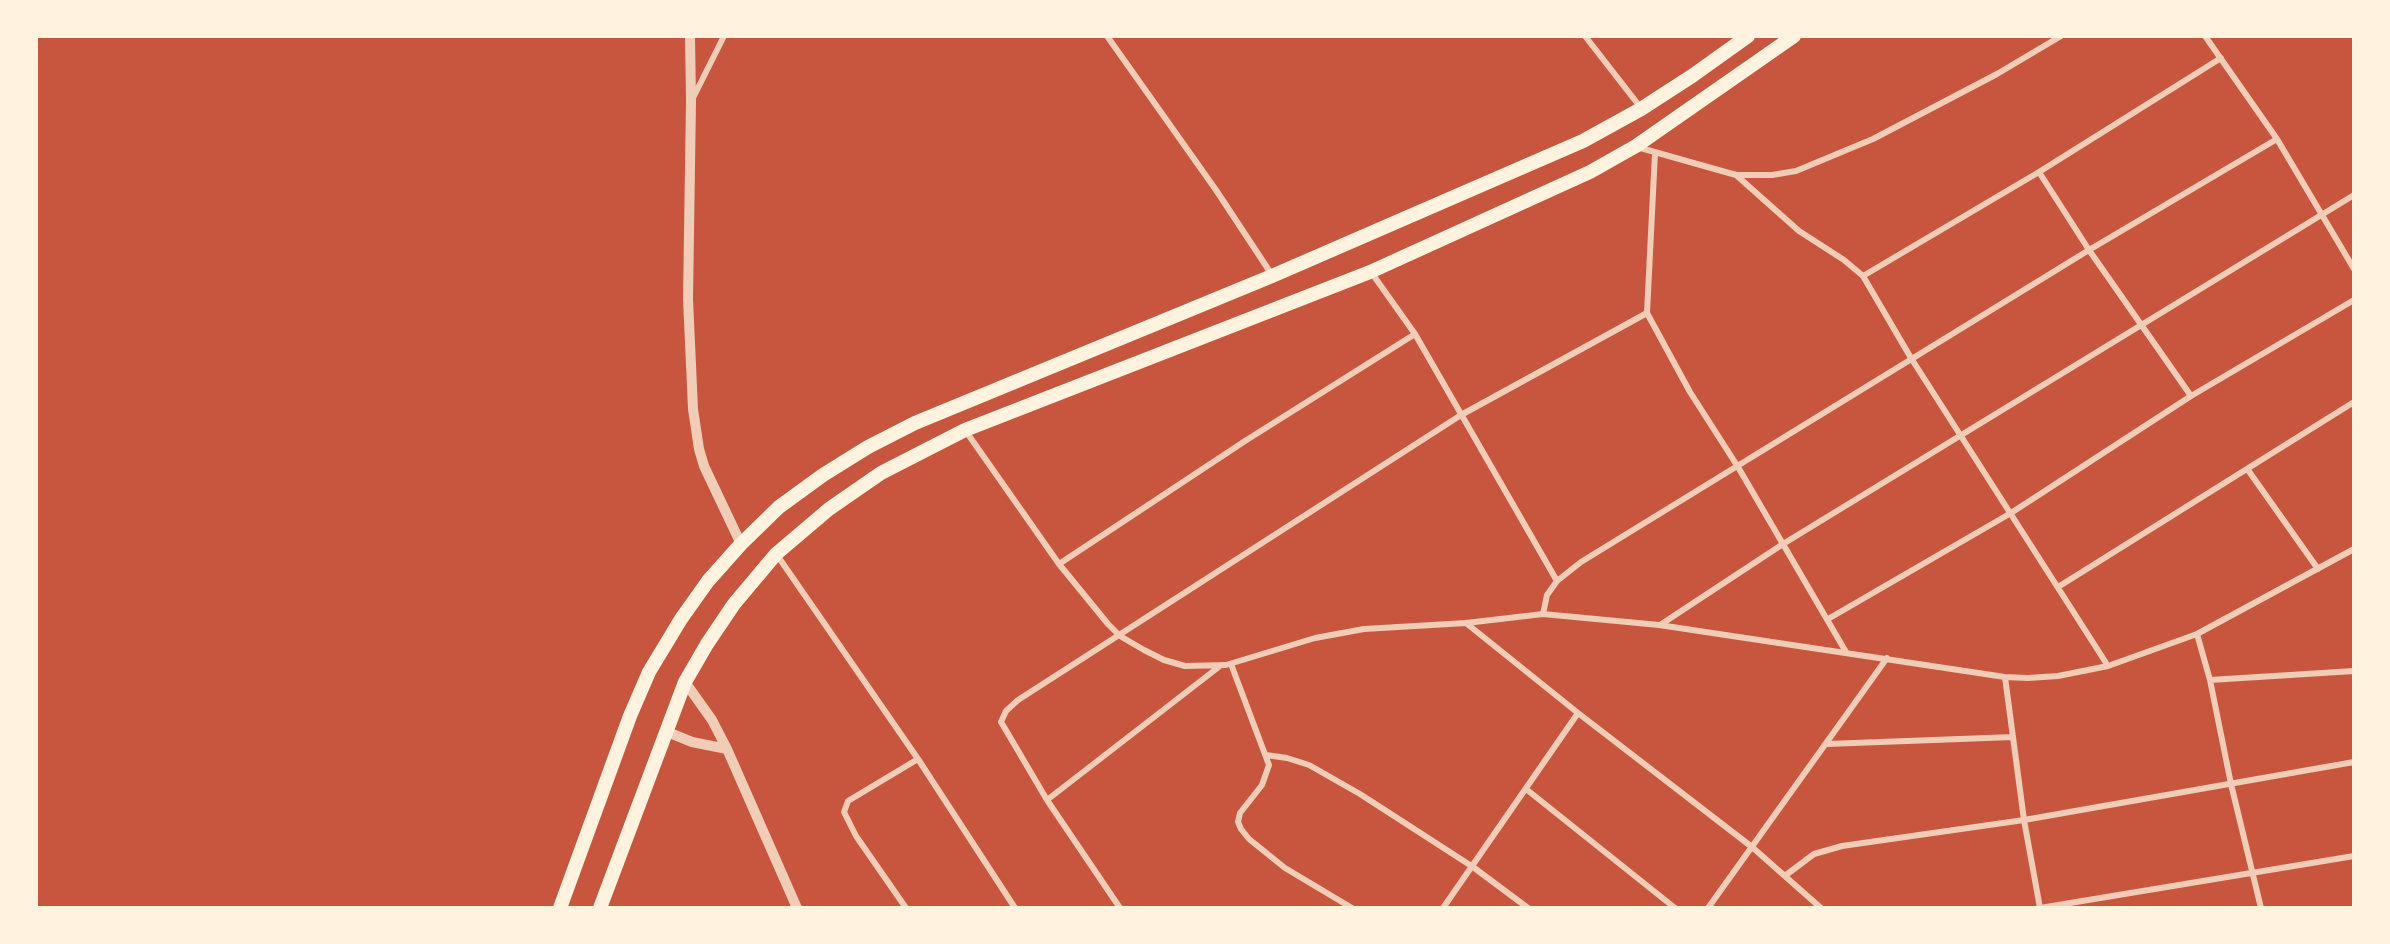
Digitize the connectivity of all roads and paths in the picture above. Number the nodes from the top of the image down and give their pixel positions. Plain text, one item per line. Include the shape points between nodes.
1 (690, 36) edge
2 (724, 36) edge
3 (1107, 36) edge
4 (1585, 36) edge
5 (1748, 36) edge
6 (1794, 36) edge
7 (2061, 36) edge
8 (2205, 36) edge
9 (2221, 57) junction
10 (692, 102) junction
11 (1641, 109) junction
12 (2277, 139) junction
13 (1636, 146) junction
14 (1655, 153) junction
15 (2039, 172) junction
16 (1736, 175) junction
17 (2354, 195) edge
18 (2321, 215) junction
19 (2089, 250) junction
20 (2354, 269) edge
21 (1370, 272) junction
22 (1272, 276) junction
23 (1863, 276) junction
24 (2354, 300) edge
25 (1647, 313) junction
26 (2141, 326) junction
27 (1414, 334) junction
28 (1911, 358) junction
29 (2191, 396) junction
30 (2354, 402) edge
31 (1461, 415) junction
32 (965, 430) junction
33 (1961, 436) junction
34 (1738, 467) junction
35 (2248, 470) junction
36 (2011, 513) junction
37 (741, 544) junction
38 (1783, 544) junction
39 (2354, 549) edge
40 (777, 554) junction
41 (1059, 564) junction
42 (2318, 569) junction
43 (1557, 581) junction
44 (2058, 587) junction
45 (1543, 614) junction
46 (1828, 619) junction
47 (1466, 623) junction
48 (1659, 626) junction
49 (2197, 634) junction
50 (1120, 636) junction
51 (1846, 652) junction
52 (1887, 658) junction
53 (1231, 664) junction
54 (1220, 666) junction
55 (2108, 666) junction
56 (2354, 671) edge
57 (2005, 677) junction
58 (2210, 680) junction
59 (685, 682) junction
60 (1578, 713) junction
61 (665, 731) junction
62 (2013, 737) junction
63 (1827, 744) junction
64 (727, 749) junction
65 (1266, 755) junction
66 (918, 759) junction
67 (2354, 762) edge
68 (2231, 784) junction
69 (1526, 789) junction
70 (1047, 800) junction
71 (2024, 820) junction
72 (1752, 847) junction
73 (2354, 856) edge
74 (1473, 867) junction
75 (2254, 874) junction
76 (1785, 875) junction
77 (560, 908) edge
78 (600, 908) edge
79 (797, 908) edge
80 (906, 908) edge
81 (1015, 908) edge
82 (1120, 908) edge
83 (1352, 908) edge
84 (1443, 908) edge
85 (1528, 908) edge
86 (1675, 908) edge
87 (1708, 908) edge
88 (1821, 908) edge
89 (2040, 908) edge
90 (2261, 908) edge

1 - 10 street
2 - 10 street
3 - 22 street
4 - 11 street
5 - 11 main road
6 - 13 main road
7 - 16 street via 1997,74 1833,157 1796,171
8 - 9 street
9 - 12 street
9 - 15 street
10 - 37 street via 688,299 693,409 705,466
11 - 22 main road via 1583,141
12 - 18 street
12 - 19 street
13 - 14 street
13 - 21 main road via 1590,172
14 - 16 street
14 - 25 street
15 - 19 street
15 - 23 street
16 - 23 street via 1799,231
17 - 18 street
18 - 20 street
18 - 26 street
19 - 26 street
19 - 28 street
21 - 27 street
21 - 32 main road
22 - 37 main road via 877,442 779,507
23 - 28 street
24 - 29 street
25 - 31 street
25 - 34 street via 1690,392
26 - 29 street
26 - 33 street
27 - 31 street
27 - 41 street
28 - 33 street
28 - 34 street
29 - 36 street
30 - 35 street
31 - 43 street
31 - 50 street
32 - 40 main road via 881,473 829,509
32 - 41 street
33 - 36 street
33 - 38 street
34 - 38 street
34 - 43 street via 1581,562
35 - 42 street
35 - 44 street
36 - 44 street
36 - 46 street
37 - 77 main road via 708,581 649,672
38 - 46 street
38 - 48 street
39 - 42 street
40 - 59 main road via 734,604
40 - 66 street
41 - 50 street
42 - 49 street
43 - 45 street via 1547,595
44 - 55 street
45 - 47 street
45 - 48 street
46 - 51 street
47 - 53 street via 1364,629 1315,638
47 - 60 street
48 - 51 street
49 - 55 street
49 - 58 street
50 - 54 street via 1164,660 1185,666
50 - 70 street via 1018,700 1001,716 1006,732
51 - 52 street
52 - 57 street
52 - 63 street
53 - 54 street
53 - 65 street
54 - 70 street
55 - 57 street via 2058,676
56 - 58 street
57 - 62 street
58 - 68 street
59 - 61 main road
59 - 64 street
60 - 69 street
60 - 72 street
61 - 64 street via 692,742
61 - 78 main road
62 - 63 street
62 - 71 street
63 - 72 street
64 - 79 street
65 - 74 street via 1309,765
65 - 83 street via 1267,775 1240,813 1241,829 1285,868
66 - 80 street via 848,801 844,812
66 - 81 street
67 - 68 street
68 - 71 street
68 - 75 street
69 - 74 street
69 - 86 street
70 - 82 street
71 - 76 street via 1842,846 1814,854
71 - 89 street
72 - 76 street
72 - 87 street
73 - 75 street
74 - 84 street
74 - 85 street
75 - 89 street
75 - 90 street
76 - 88 street

